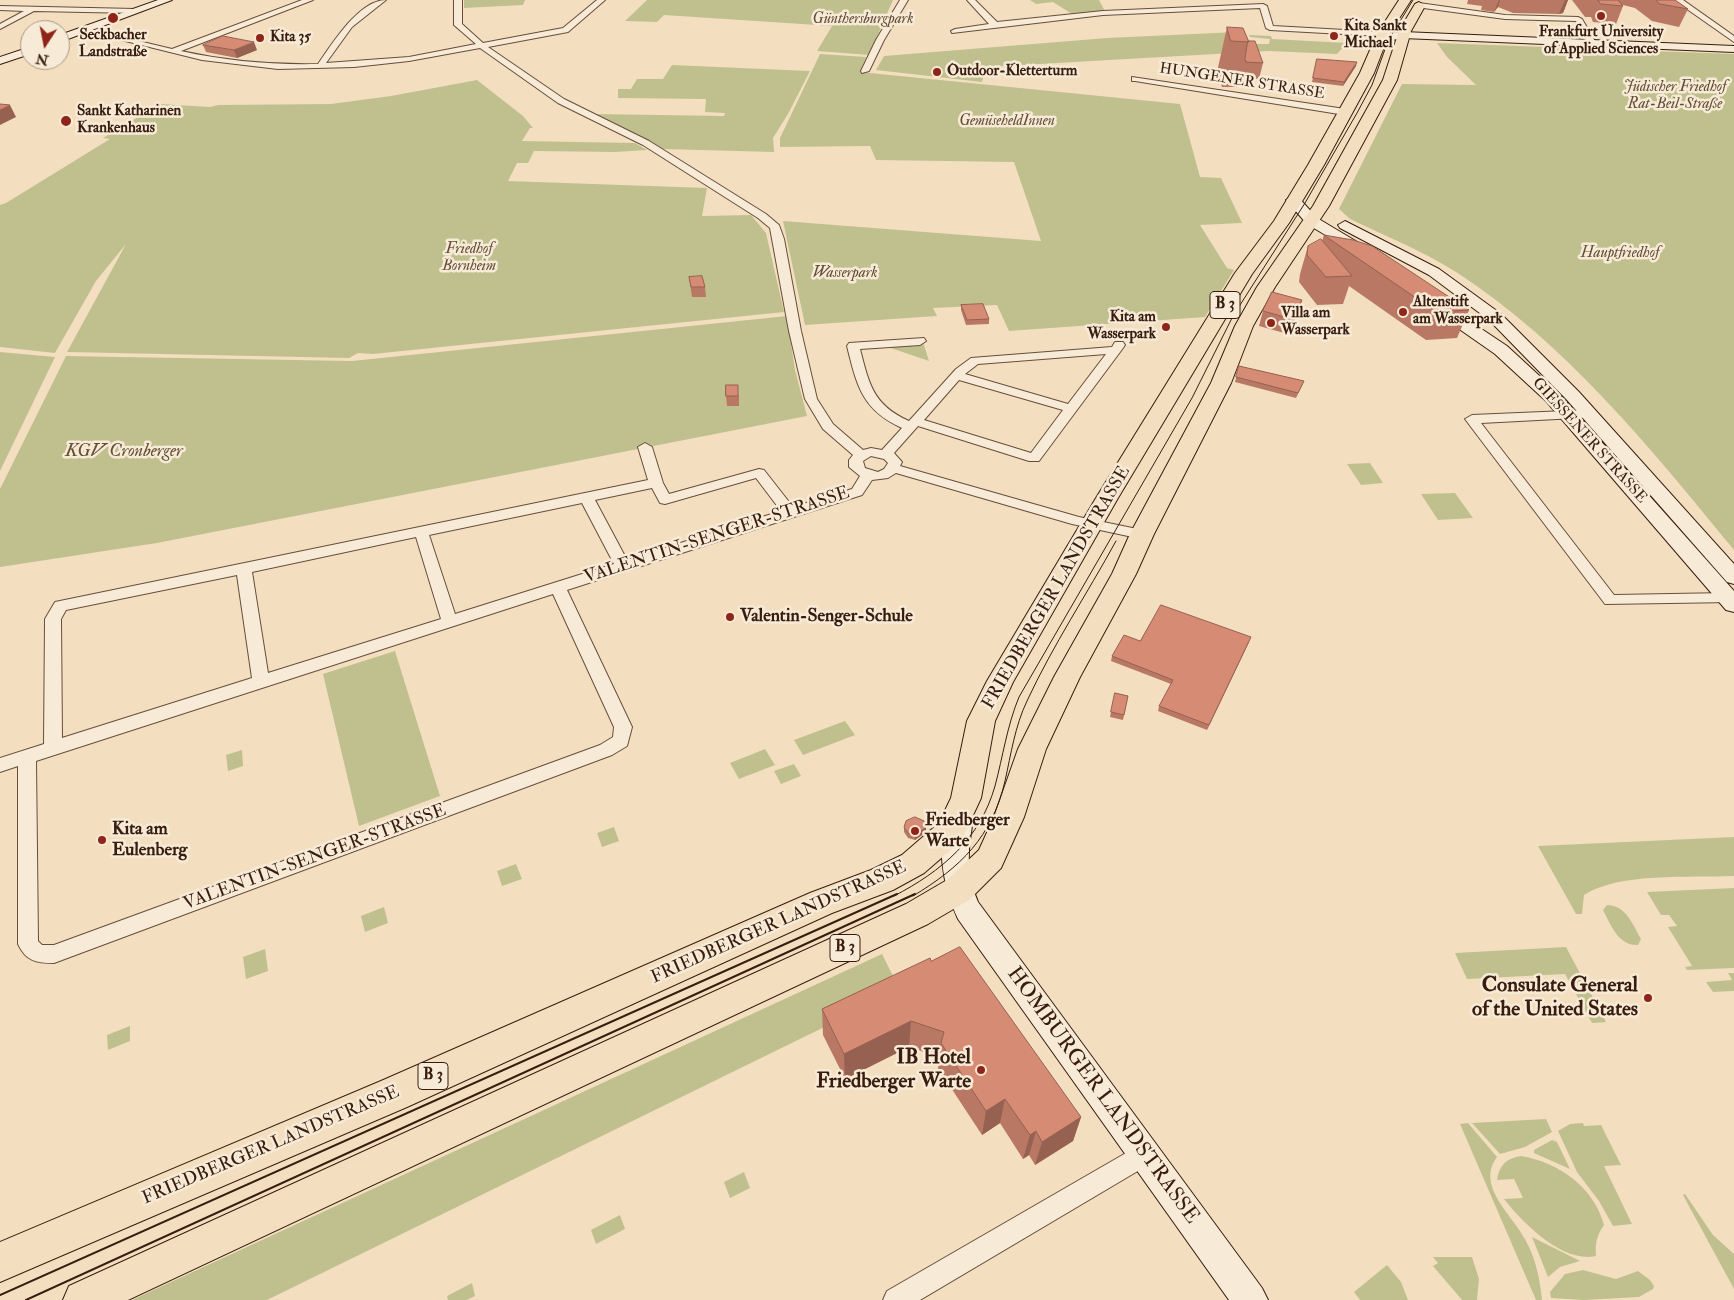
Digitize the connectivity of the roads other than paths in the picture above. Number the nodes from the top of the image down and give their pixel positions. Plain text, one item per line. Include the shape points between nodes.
1 (47, 0) edge
2 (107, 0) edge
3 (167, 0) edge
4 (309, 0) edge
5 (382, 0) edge
6 (458, 0) edge
7 (602, 0) edge
8 (904, 0) edge
9 (971, 0) edge
10 (1405, 0) edge
11 (1678, 0) edge
12 (1265, 3) edge
13 (1420, 3) edge
14 (0, 8) edge
15 (34, 8) junction
16 (94, 9) junction
17 (135, 11) junction
18 (995, 25) junction
19 (0, 28) edge
20 (82, 31) junction
21 (955, 31) dead end
22 (70, 35) edge
23 (1382, 37) junction
24 (1406, 38) junction
25 (1734, 40) edge
26 (1592, 43) junction
27 (481, 45) junction
28 (1734, 49) edge
29 (174, 50) junction
30 (20, 54) edge
31 (0, 61) edge
32 (320, 66) junction
33 (865, 71) dead end
34 (1135, 79) dead end
35 (1345, 112) junction
36 (1305, 211) junction
37 (1297, 242) junction
38 (1346, 242) junction
39 (1377, 262) edge
40 (1452, 285) junction
41 (1495, 317) junction
42 (1460, 323) junction
43 (920, 341) dead end
44 (957, 376) junction
45 (1070, 408) junction
46 (1590, 414) junction
47 (1569, 415) junction
48 (914, 424) junction
49 (645, 447) dead end
50 (886, 454) junction
51 (861, 455) junction
52 (894, 468) junction
53 (868, 475) junction
54 (656, 483) junction
55 (586, 497) junction
56 (790, 513) junction
57 (1093, 524) junction
58 (421, 531) junction
59 (1142, 534) junction
60 (623, 566) junction
61 (244, 568) junction
62 (1734, 577) edge
63 (558, 588) junction
64 (1731, 601) edge
65 (450, 622) junction
66 (261, 682) junction
67 (53, 748) junction
68 (27, 756) junction
69 (0, 765) edge
70 (961, 811) junction
71 (958, 890) junction
72 (1145, 1154) junction
73 (0, 1262) edge
74 (83, 1300) edge
75 (896, 1300) edge
76 (1250, 1300) edge

1 - 15 street
2 - 16 street
3 - 17 main road
4 - 29 street
5 - 32 street via 349,25
6 - 27 street via 458,25
7 - 27 street via 565,30
8 - 33 street
9 - 18 street
10 - 23 main road, FRIEDBERGER LANDSTRASSE / B 3
11 - 25 street
12 - 18 street via 1141,8
12 - 23 street via 1270,28
13 - 24 main road, FRIEDBERGER LANDSTRASSE / B 3
13 - 26 street via 1505,17 1578,19
14 - 15 street
15 - 16 street
15 - 19 street
16 - 17 street
17 - 20 main road
18 - 21 street
20 - 22 main road
20 - 29 street
23 - 24 main road
23 - 35 main road, FRIEDBERGER LANDSTRASSE / B 3
24 - 26 main road
24 - 36 main road, FRIEDBERGER LANDSTRASSE / B 3 via 1390,80
26 - 28 main road
27 - 32 street via 397,61
27 - 51 street via 561,101 646,143 762,216 775,228 811,399 828,426
29 - 32 street via 238,63
30 - 31 main road
34 - 35 street, HUNGENER STRASSE
35 - 36 main road, FRIEDBERGER LANDSTRASSE / B 3 via 1316,165
36 - 37 main road, FRIEDBERGER LANDSTRASSE / B 3
36 - 38 main road
36 - 40 main road, GIESSENER STRASSE via 1336,221 1410,258
36 - 57 main road, FRIEDBERGER LANDSTRASSE / B 3 via 1244,273
37 - 38 main road
37 - 59 main road, FRIEDBERGER LANDSTRASSE / B 3 via 1244,326 1213,400
38 - 39 main road
40 - 41 main road, GIESSENER STRASSE
40 - 42 main road, GIESSENER STRASSE via 1446,293 1427,296
41 - 42 main road via 1472,315 1461,319
41 - 46 main road, GIESSENER STRASSE
42 - 47 main road, GIESSENER STRASSE via 1501,350
43 - 48 street via 853,346 869,399 885,414
44 - 45 street
44 - 45 street via 975,361 1118,346
44 - 48 street
45 - 48 street via 1034,458
46 - 47 street
46 - 62 main road, GIESSENER STRASSE
47 - 64 main road, GIESSENER STRASSE
47 - 64 street via 1472,419 1610,600
48 - 50 street
49 - 54 street
50 - 51 street via 871,452
50 - 52 street via 895,462
51 - 53 street via 856,460 856,467
52 - 53 street via 888,473
52 - 57 street
53 - 56 street, VALENTIN-SENGER-STRASSE via 857,492
54 - 55 street
54 - 56 street via 665,500 759,473
55 - 58 street
55 - 60 street
56 - 60 street, VALENTIN-SENGER-STRASSE
57 - 59 street
57 - 70 main road, FRIEDBERGER LANDSTRASSE / B 3 via 986,708
58 - 61 street
58 - 65 street
59 - 71 main road, FRIEDBERGER LANDSTRASSE / B 3 via 1032,749 1010,817 993,852 978,873
60 - 63 street, VALENTIN-SENGER-STRASSE
61 - 66 street
61 - 67 street via 61,606 52,619
63 - 65 street, VALENTIN-SENGER-STRASSE
63 - 68 street, VALENTIN-SENGER-STRASSE via 623,727 621,741 606,750 54,954 37,954 28,944
65 - 66 street, VALENTIN-SENGER-STRASSE
66 - 67 street, VALENTIN-SENGER-STRASSE
67 - 68 street, VALENTIN-SENGER-STRASSE
68 - 69 street, VALENTIN-SENGER-STRASSE
70 - 71 main road via 955,856
70 - 73 main road, FRIEDBERGER LANDSTRASSE / B 3 via 950,832 923,858 903,870 394,1094
71 - 72 main road, HOMBURGER LANDSTRASSE via 973,918
71 - 74 main road, FRIEDBERGER LANDSTRASSE / B 3 via 917,914
72 - 75 street
72 - 76 main road, HOMBURGER LANDSTRASSE

